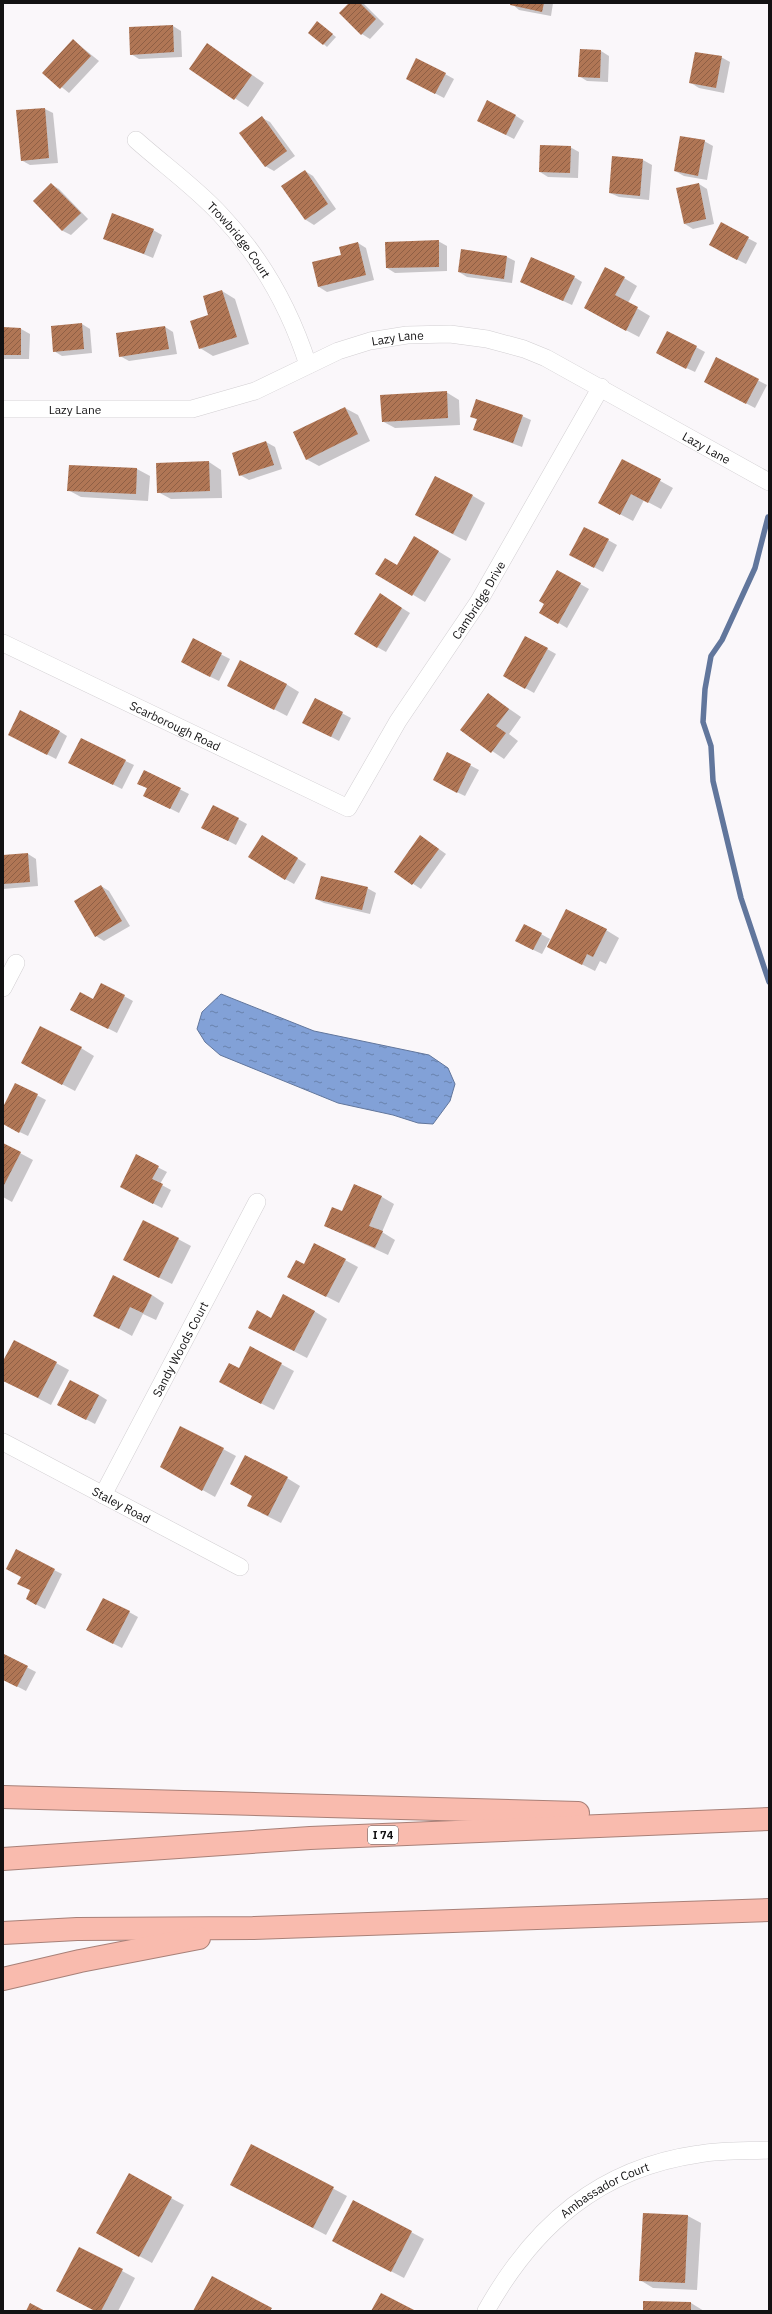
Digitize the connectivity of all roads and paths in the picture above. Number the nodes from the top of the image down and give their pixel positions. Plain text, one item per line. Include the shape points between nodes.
1 (136, 140) dead end
2 (308, 365) junction
3 (601, 387) junction
4 (3, 409) edge
5 (769, 482) edge
6 (3, 643) edge
7 (348, 808) joint
8 (16, 963) dead end
9 (3, 988) edge
10 (257, 1202) dead end
11 (3, 1442) edge
12 (103, 1495) junction
13 (240, 1567) dead end
14 (3, 1797) edge
15 (766, 1819) edge
16 (3, 1859) edge
17 (769, 1910) edge
18 (253, 1928) junction
19 (3, 1933) edge
20 (3, 1979) edge
21 (769, 2150) edge
22 (486, 2311) edge

1 - 2 street, Trowbridge Court via 220,214 250,249 272,282
2 - 3 street, Lazy Lane via 338,351 370,341 407,335 450,334 487,339 524,349
2 - 4 street, Lazy Lane via 255,391 192,409
3 - 5 street, Lazy Lane
3 - 7 street, Cambridge Drive via 479,601 398,720
6 - 7 street, Scarborough Road
8 - 9 street
10 - 12 street, Sandy Woods Court
11 - 12 street, Staley Road
12 - 13 street, Staley Road
14 - 15 highway
15 - 16 highway, I 74 via 302,1839
17 - 18 highway
18 - 19 highway via 76,1929
18 - 20 highway via 80,1961
21 - 22 street, Ambassador Court via 699,2154 657,2162 592,2192 566,2210 539,2235 516,2262

